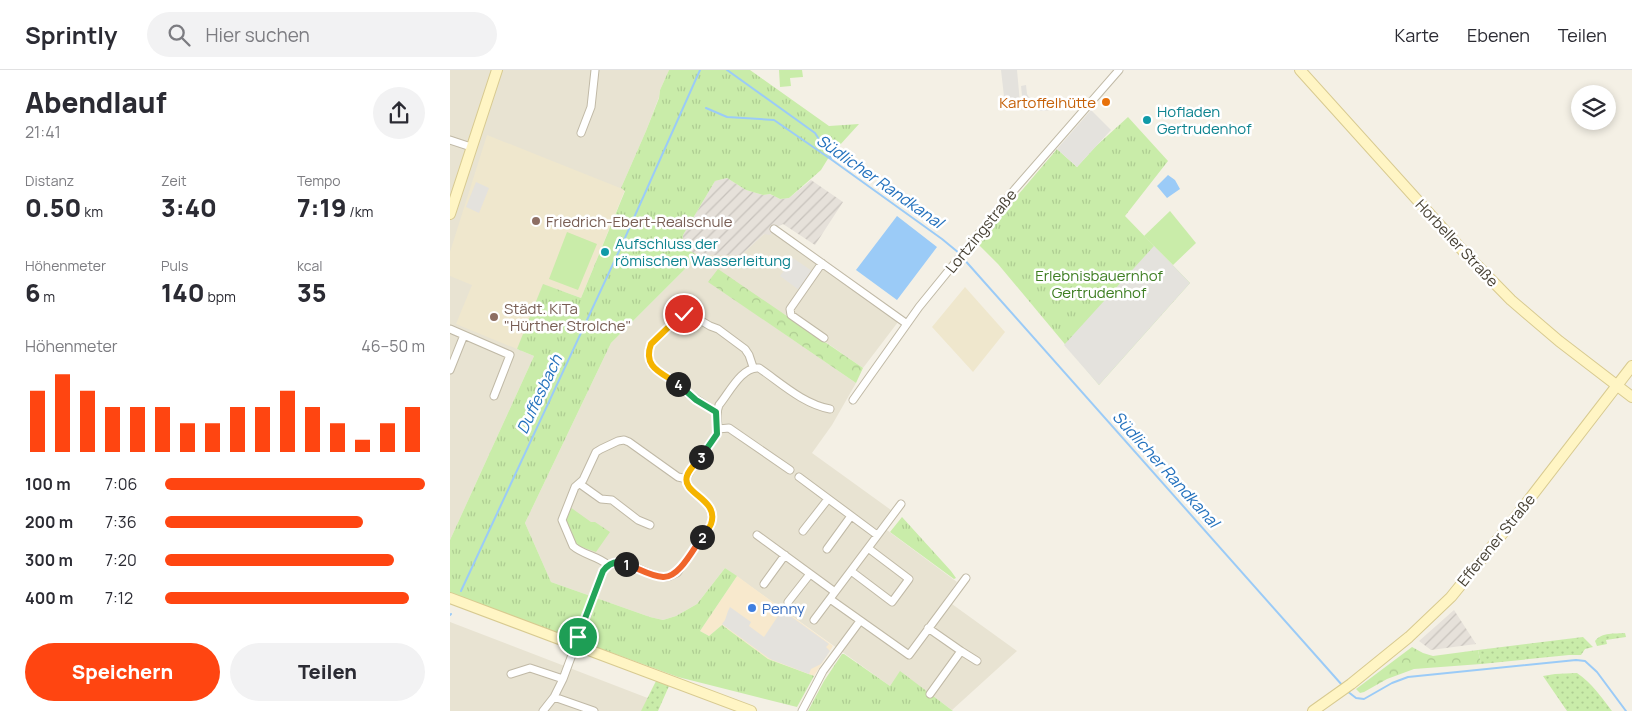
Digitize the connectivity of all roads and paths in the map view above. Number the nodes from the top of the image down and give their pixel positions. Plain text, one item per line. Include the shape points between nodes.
1 (497, 70) edge
2 (595, 70) edge
3 (1119, 70) edge
4 (1300, 70) edge
5 (581, 133) dead end
6 (450, 140) edge
7 (471, 147) junction
8 (450, 214) edge
9 (774, 229) dead end
10 (822, 263) junction
11 (907, 324) junction
12 (450, 328) edge
13 (464, 335) junction
14 (824, 338) dead end
15 (1632, 366) edge
16 (753, 367) junction
17 (450, 370) edge
18 (1617, 385) junction
19 (494, 396) dead end
20 (1632, 397) edge
21 (853, 400) dead end
22 (830, 409) dead end
23 (716, 412) junction
24 (718, 429) junction
25 (790, 470) dead end
26 (799, 477) dead end
27 (687, 479) junction
28 (580, 484) junction
29 (828, 499) junction
30 (901, 504) dead end
31 (852, 516) junction
32 (650, 525) dead end
33 (804, 532) dead end
34 (757, 535) dead end
35 (877, 535) junction
36 (868, 548) junction
37 (827, 549) dead end
38 (785, 555) junction
39 (608, 565) junction
40 (852, 571) junction
41 (810, 574) junction
42 (966, 578) dead end
43 (764, 584) dead end
44 (835, 592) junction
45 (450, 598) edge
46 (830, 599) junction
47 (788, 602) dead end
48 (814, 620) dead end
49 (860, 621) junction
50 (928, 628) junction
51 (575, 645) junction
52 (961, 650) junction
53 (977, 661) dead end
54 (511, 674) dead end
55 (563, 680) junction
56 (930, 694) dead end
57 (554, 697) junction
58 (584, 709) edge
59 (543, 711) edge
60 (594, 711) edge
61 (751, 711) edge
62 (802, 711) edge
63 (1313, 711) edge

1 - 7 street
2 - 5 street via 591,107
3 - 11 street, Lortzingstraße via 1015,189
4 - 18 street, Horbeller Straße via 1511,300 1558,341
6 - 7 street
7 - 8 street
9 - 10 street
10 - 11 street
10 - 14 street via 790,313
11 - 21 street, Lortzingstraße
12 - 13 street
13 - 17 street
13 - 19 street via 510,355
15 - 18 street, Efferener Straße
16 - 22 street via 803,399
16 - 23 street via 745,371
16 - 23 street via 745,349 688,313 680,316 651,344 649,356 653,367
18 - 20 street, Horbeller Straße
18 - 63 street, Efferener Straße via 1451,597 1409,637
23 - 24 street
24 - 25 street via 729,428
24 - 27 street
26 - 29 street
27 - 28 street via 678,477 624,440 596,452
27 - 39 street via 691,490 706,502 712,518 677,572 664,577 622,562
28 - 32 street
28 - 39 street via 575,487 563,524 576,549
29 - 31 street
29 - 33 street
30 - 35 street
31 - 35 street
31 - 37 street
34 - 38 street
35 - 36 street
36 - 40 street
36 - 40 street via 909,579 892,602
38 - 41 street
38 - 43 street
39 - 51 street
40 - 44 street
41 - 44 street
41 - 47 street
42 - 50 street
44 - 46 street
45 - 51 street
46 - 48 street
46 - 49 street
49 - 50 street via 909,655
49 - 62 street via 823,672
50 - 52 street
51 - 55 street
51 - 61 street
52 - 53 street
52 - 56 street
54 - 55 street via 530,668
55 - 57 street
57 - 58 street
57 - 59 street
58 - 60 street

